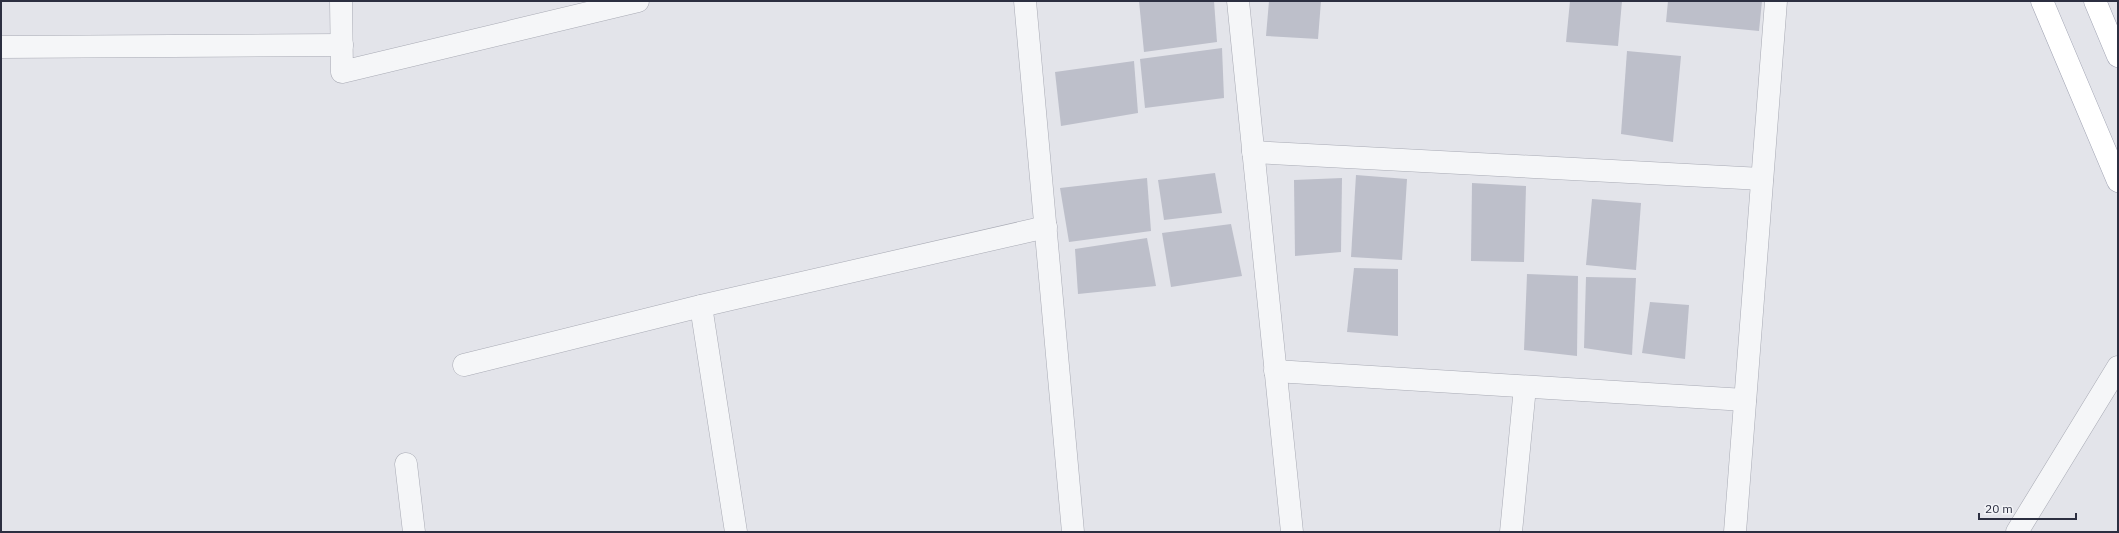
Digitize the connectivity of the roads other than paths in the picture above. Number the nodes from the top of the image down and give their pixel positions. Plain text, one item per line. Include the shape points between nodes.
1 (341, 1) edge
2 (638, 1) edge
3 (1025, 1) edge
4 (1238, 1) edge
5 (1776, 1) edge
6 (2042, 1) edge
7 (2095, 1) edge
8 (571, 9) edge
9 (342, 46) junction
10 (1, 47) edge
11 (2118, 56) edge
12 (1253, 152) junction
13 (1762, 178) junction
14 (2118, 181) edge
15 (1046, 227) junction
16 (701, 306) junction
17 (464, 365) dead end
18 (2118, 367) edge
19 (1275, 371) junction
20 (1525, 387) junction
21 (1745, 400) junction
22 (406, 464) dead end
23 (414, 532) edge
24 (736, 532) edge
25 (1073, 532) edge
26 (1292, 532) edge
27 (1511, 532) edge
28 (1735, 532) edge
29 (2017, 532) edge

1 - 9 street
2 - 8 street
3 - 15 street
4 - 12 street
5 - 13 street
6 - 14 main road
7 - 11 main road
8 - 9 street via 342,72
9 - 10 street
12 - 13 street
12 - 19 street
13 - 21 street
15 - 16 street
15 - 25 street
16 - 17 street
16 - 24 street
18 - 29 street
19 - 20 street
19 - 26 street
20 - 21 street
20 - 27 street
21 - 28 street
22 - 23 street

